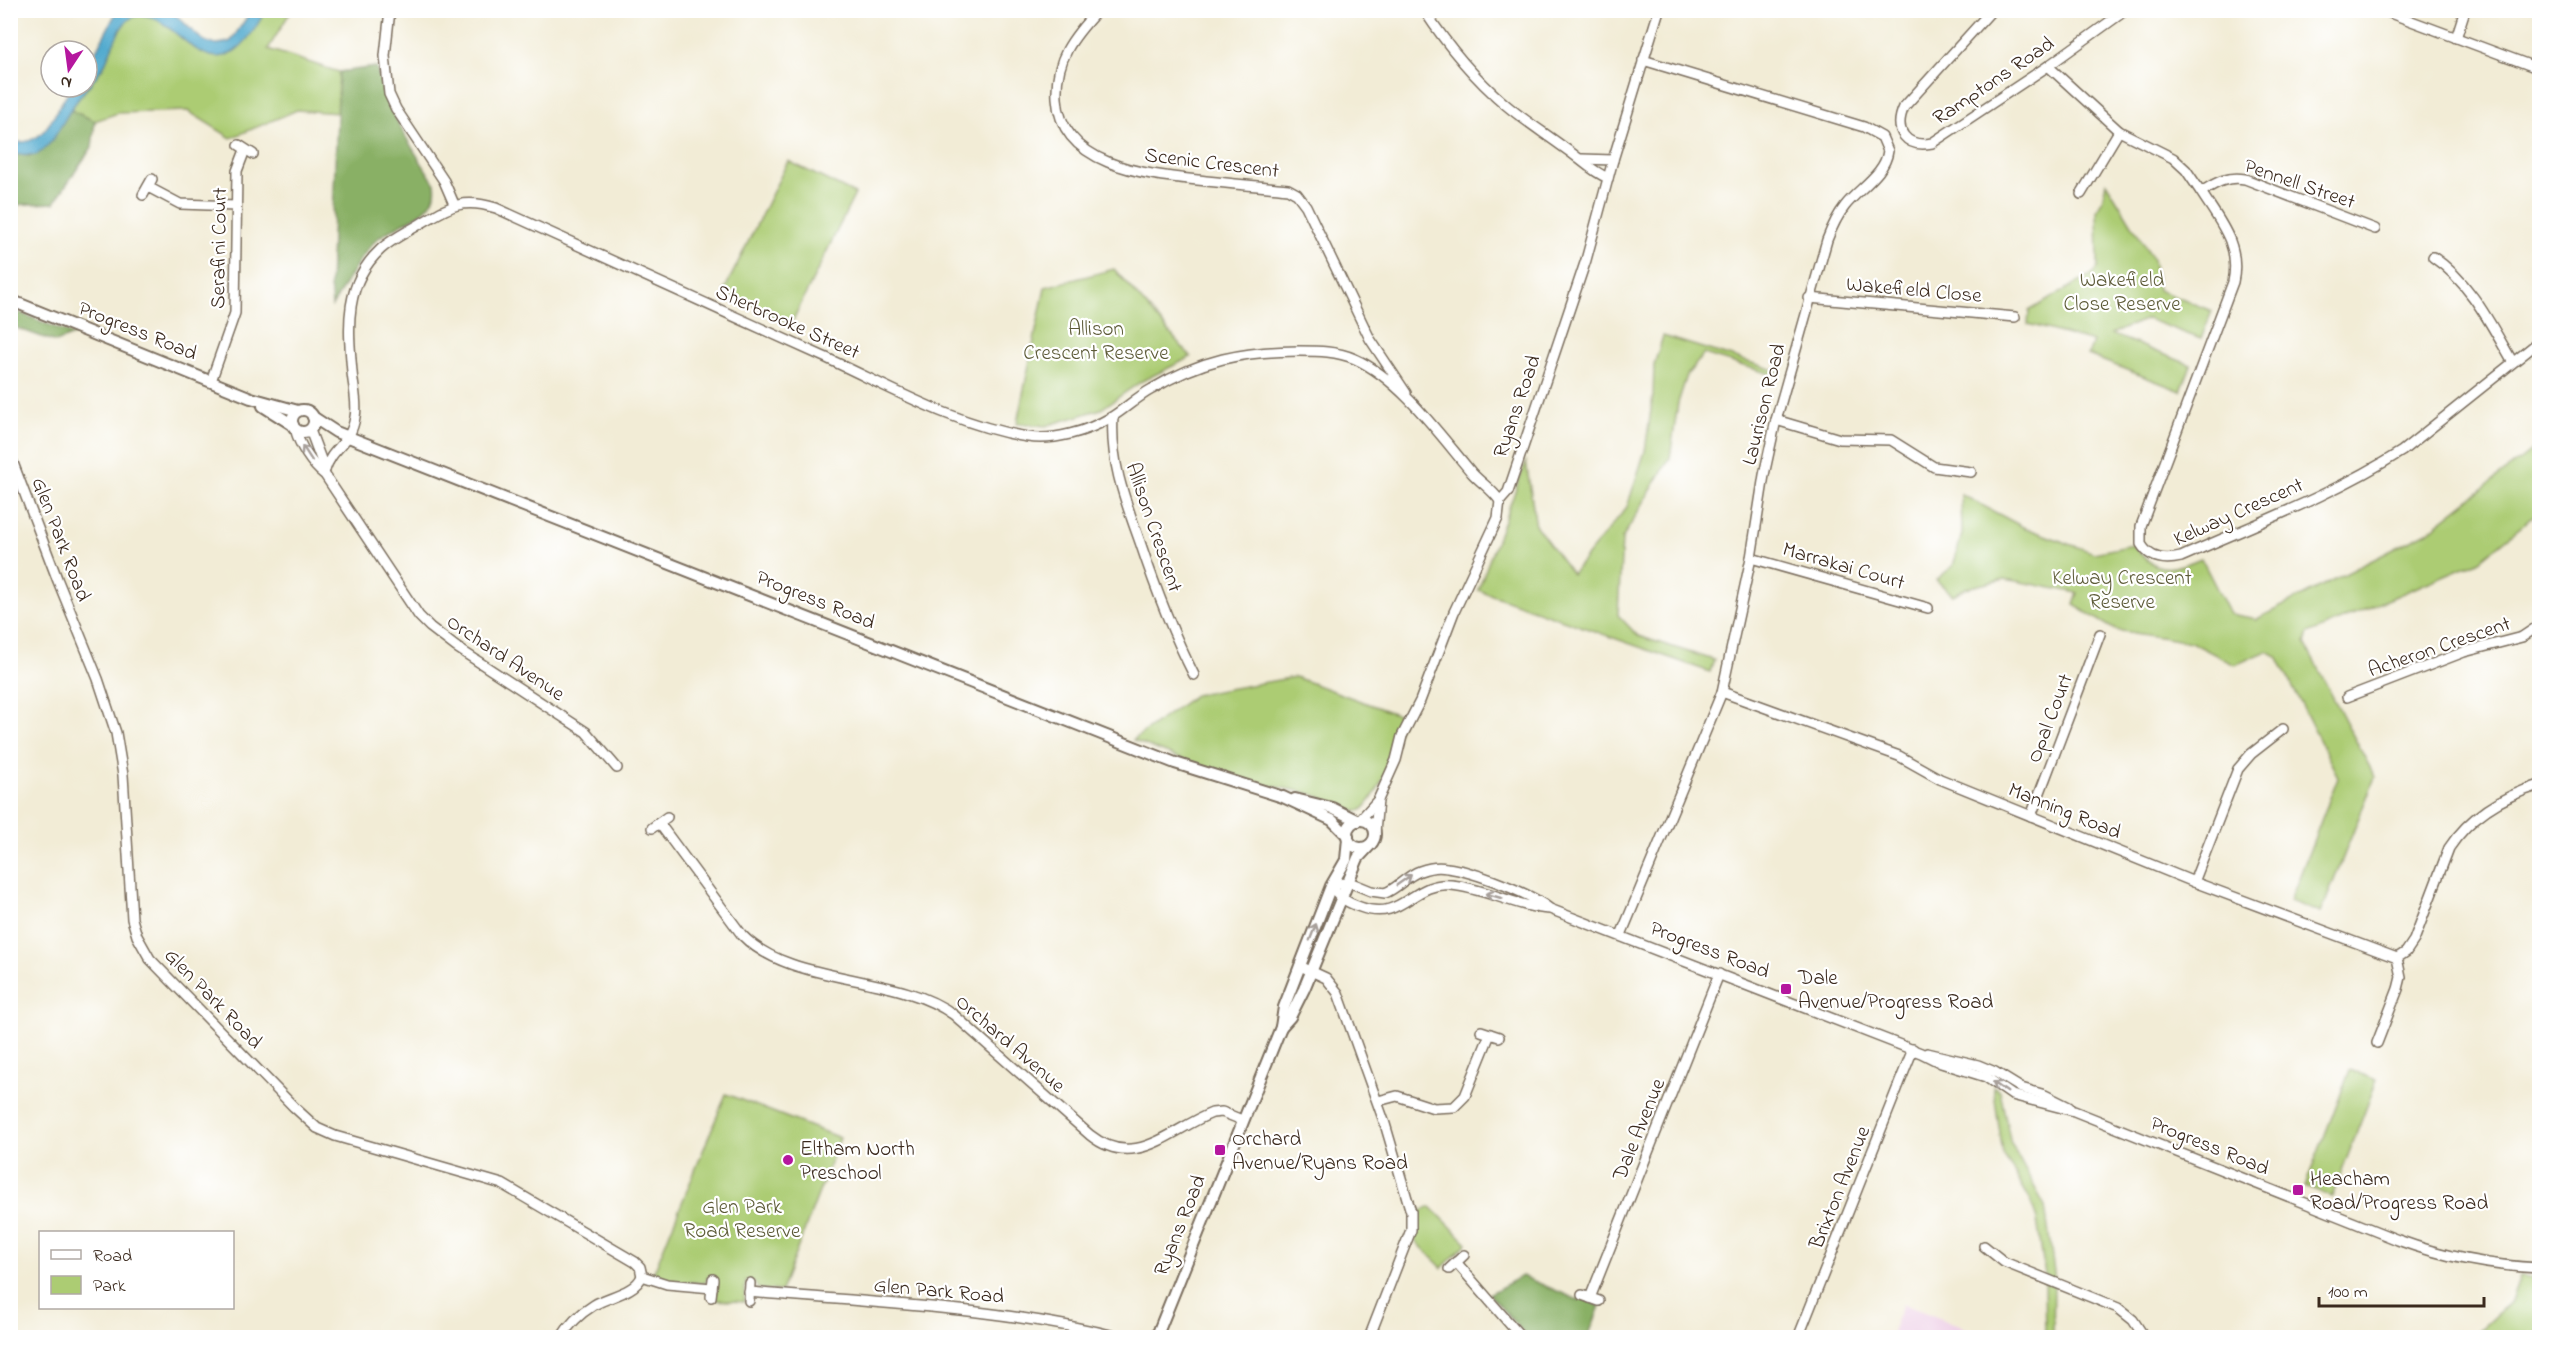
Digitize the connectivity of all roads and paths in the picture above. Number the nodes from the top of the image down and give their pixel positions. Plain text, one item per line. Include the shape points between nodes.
1 (390, 10) edge
2 (1098, 10) edge
3 (1424, 10) edge
4 (1659, 10) edge
5 (1992, 10) edge
6 (2126, 10) edge
7 (2382, 10) edge
8 (2465, 10) edge
9 (2456, 38) junction
10 (1643, 60) junction
11 (2048, 66) junction
12 (2540, 69) edge
13 (2119, 131) junction
14 (246, 150) dead end
15 (1582, 159) junction
16 (1613, 160) junction
17 (1608, 177) junction
18 (148, 187) dead end
19 (2201, 192) junction
20 (2081, 194) dead end
21 (454, 204) junction
22 (236, 206) junction
23 (2375, 229) dead end
24 (2433, 257) dead end
25 (1809, 298) junction
26 (10, 300) edge
27 (2015, 317) dead end
28 (2540, 341) edge
29 (2512, 361) junction
30 (211, 381) junction
31 (251, 398) junction
32 (1413, 402) junction
33 (298, 411) junction
34 (313, 417) junction
35 (1113, 417) junction
36 (1776, 420) junction
37 (294, 427) junction
38 (310, 429) junction
39 (336, 432) junction
40 (350, 436) junction
41 (10, 455) edge
42 (1971, 472) dead end
43 (325, 473) junction
44 (1500, 501) junction
45 (1751, 558) junction
46 (1928, 608) dead end
47 (2540, 625) edge
48 (2100, 634) dead end
49 (1194, 675) dead end
50 (1722, 692) junction
51 (2347, 697) dead end
52 (2283, 729) dead end
53 (617, 768) dead end
54 (2540, 784) edge
55 (1283, 797) junction
56 (1378, 800) junction
57 (2031, 816) junction
58 (1359, 821) junction
59 (660, 822) dead end
60 (1375, 832) junction
61 (1348, 837) junction
62 (1371, 844) junction
63 (1348, 882) junction
64 (2194, 882) junction
65 (1331, 886) junction
66 (1341, 900) junction
67 (1551, 909) junction
68 (1621, 935) junction
69 (2397, 958) junction
70 (1300, 966) junction
71 (1312, 970) junction
72 (1719, 974) junction
73 (1281, 1027) junction
74 (1490, 1034) dead end
75 (2377, 1043) dead end
76 (1917, 1051) junction
77 (1378, 1101) junction
78 (1242, 1120) junction
79 (1984, 1246) dead end
80 (1464, 1255) dead end
81 (2540, 1268) edge
82 (642, 1276) junction
83 (712, 1288) dead end
84 (749, 1292) dead end
85 (1591, 1298) dead end
86 (561, 1338) edge
87 (1123, 1338) edge
88 (1156, 1338) edge
89 (1369, 1338) edge
90 (1522, 1338) edge
91 (1798, 1338) edge
92 (2145, 1338) edge

1 - 21 street via 385,56 389,94
2 - 32 street, Scenic Crescent via 1074,36 1057,75 1058,109 1072,135 1097,158 1136,172 1288,189 1296,194 1309,212 1370,339
3 - 15 street via 1486,88
4 - 10 street, Ryans Road
5 - 11 street, Ramptons Road via 1904,107 1899,123 1907,139 1915,143 1932,142
6 - 11 street, Ramptons Road
7 - 9 street
8 - 9 street
9 - 12 street
10 - 16 street, Ryans Road
10 - 25 street, Laurison Road via 1864,127 1882,138 1888,150 1884,166 1834,221
11 - 13 street
13 - 19 street via 2173,158
13 - 20 street
14 - 22 street, Serafini Court via 238,165
15 - 16 street
15 - 17 street via 1594,172
16 - 17 street, Ryans Road
17 - 44 street, Ryans Road via 1586,260 1508,492
18 - 22 street via 180,204
19 - 23 street, Pennell Street via 2221,180 2245,179
19 - 29 street, Kelway Crescent via 2228,235 2236,269 2141,526 2141,544 2153,556 2164,560 2181,557 2383,463
21 - 35 street, Sherbrooke Street via 469,202 495,208 954,418 1039,438 1078,431
21 - 40 street via 382,248 358,284 348,317 356,413
22 - 30 street, Serafini Court via 235,313
24 - 29 street via 2464,284
25 - 27 street, Wakefield Close
25 - 36 street, Laurison Road
26 - 30 street, Progress Road
28 - 29 street, Kelway Crescent
30 - 31 street, Progress Road
31 - 33 street, Progress Road
31 - 37 street, Progress Road
32 - 35 street via 1348,356 1325,351 1283,351 1238,354 1195,366 1146,392
32 - 44 street
33 - 34 street via 305,410
33 - 37 street via 293,416
34 - 38 street
34 - 39 street, Progress Road
35 - 49 street, Allison Crescent via 1111,441 1118,480 1156,589
36 - 42 street via 1840,439 1891,440 1934,467
36 - 45 street, Laurison Road
37 - 38 street via 303,432
43 -> 37 street, Orchard Avenue via 306,451
38 - 39 street, Progress Road
38 - 43 street, Orchard Avenue
39 - 40 street, Progress Road
40 - 43 street via 333,452
40 - 55 street, Progress Road via 1175,763
41 - 82 street, Glen Park Road via 113,722 123,775 132,919 150,959 317,1128 501,1184 635,1262
43 - 53 street, Orchard Avenue via 414,609 430,627 586,732
44 - 56 street, Ryans Road via 1498,518 1454,612
45 - 46 street, Marrakai Court
45 - 50 street, Laurison Road
47 - 51 street, Acheron Crescent via 2522,637 2464,652
48 - 57 street, Opal Court
50 - 57 street, Manning Road via 1899,756 1940,779
50 - 68 street, Laurison Road
52 - 64 street via 2238,769
54 - 69 street via 2482,812 2458,835 2449,848 2414,940
55 - 58 street, Progress Road via 1322,805
55 - 61 street, Progress Road via 1332,820
56 - 58 street, Ryans Road
56 - 60 street, Ryans Road
57 - 64 street, Manning Road
58 - 60 street via 1368,822
58 - 61 street via 1350,826
59 - 78 street, Orchard Avenue via 742,935 756,948 786,962 938,1004 1104,1146 1122,1151 1140,1149 1212,1113 1222,1112
60 - 62 street
61 - 62 street via 1359,848
61 - 65 street, Ryans Road via 1346,860
62 - 63 street, Ryans Road via 1358,858
63 - 65 street
63 - 66 street, Ryans Road
63 -> 67 street, Progress Road via 1385,893 1411,875 1445,867 1532,897
64 - 69 street, Manning Road
65 - 66 street
70 -> 65 street, Ryans Road
67 -> 66 street, Progress Road via 1448,884 1428,888 1382,912
66 - 71 street, Ryans Road
67 - 68 street, Progress Road
68 - 72 street, Progress Road
69 - 75 street via 2401,977
70 - 71 street
70 - 73 street, Ryans Road via 1284,1007
71 - 73 street, Ryans Road
71 - 77 street via 1326,978 1338,993
72 - 76 street, Progress Road
72 - 85 street, Dale Avenue
73 - 78 street, Ryans Road
74 - 77 street via 1465,1096 1454,1107 1441,1110 1397,1096
76 - 81 street, Progress Road via 1948,1066 1981,1074 2019,1097 2074,1111 2417,1247 2478,1262
76 - 91 street, Brixton Avenue
77 - 89 street via 1412,1221
78 - 88 street, Ryans Road
79 - 92 street via 2004,1262 2118,1308 2133,1320
80 - 90 street via 1453,1265
82 - 83 street via 667,1284
82 - 86 street via 635,1287 587,1310
84 - 87 street, Glen Park Road via 999,1313

